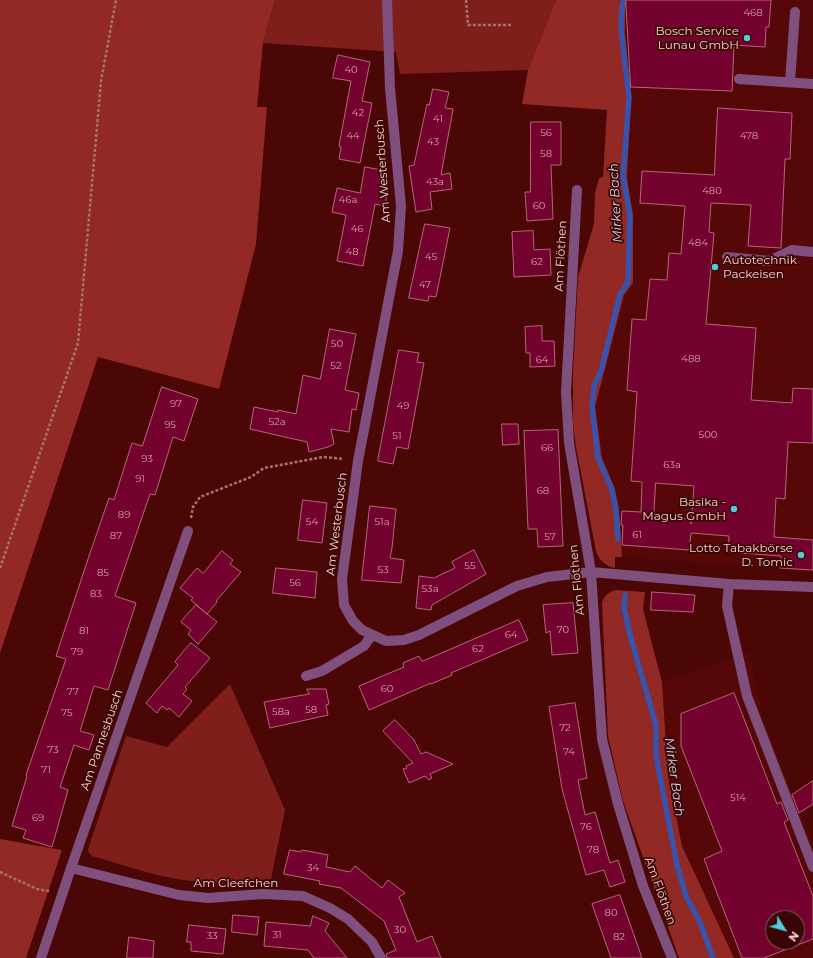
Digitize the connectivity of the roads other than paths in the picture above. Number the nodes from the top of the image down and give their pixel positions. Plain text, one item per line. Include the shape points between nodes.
1 (387, 0) edge
2 (795, 12) dead end
3 (739, 79) dead end
4 (790, 82) junction
5 (813, 84) edge
6 (577, 190) dead end
7 (813, 252) edge
8 (727, 258) dead end
9 (188, 531) dead end
10 (591, 572) junction
11 (729, 584) junction
12 (813, 587) edge
13 (372, 635) junction
14 (306, 676) dead end
15 (813, 867) edge
16 (71, 868) junction
17 (41, 958) edge
18 (381, 958) edge
19 (672, 958) edge

1 - 13 street, Am Westerbusch via 390,88 401,206 398,251 358,461 342,579 344,605 353,621
2 - 4 street
3 - 4 street
4 - 5 street
6 - 10 street, Am Flöthen via 566,392 569,443
7 - 8 street via 792,250 769,261
9 - 16 street, Am Pannesbusch
10 - 11 street, Am Westerbusch
10 - 13 street, Am Westerbusch via 547,577 517,586 404,640 386,641
10 - 19 street, Am Flöthen via 602,739 618,804 643,886
11 - 12 street, Am Westerbusch
11 - 15 street via 727,606 747,696
13 - 14 street via 364,646 322,671
16 - 17 street, Am Pannesbusch
16 - 18 street, Am Cleefchen via 179,895 208,898 263,894 303,896 348,919 372,942

